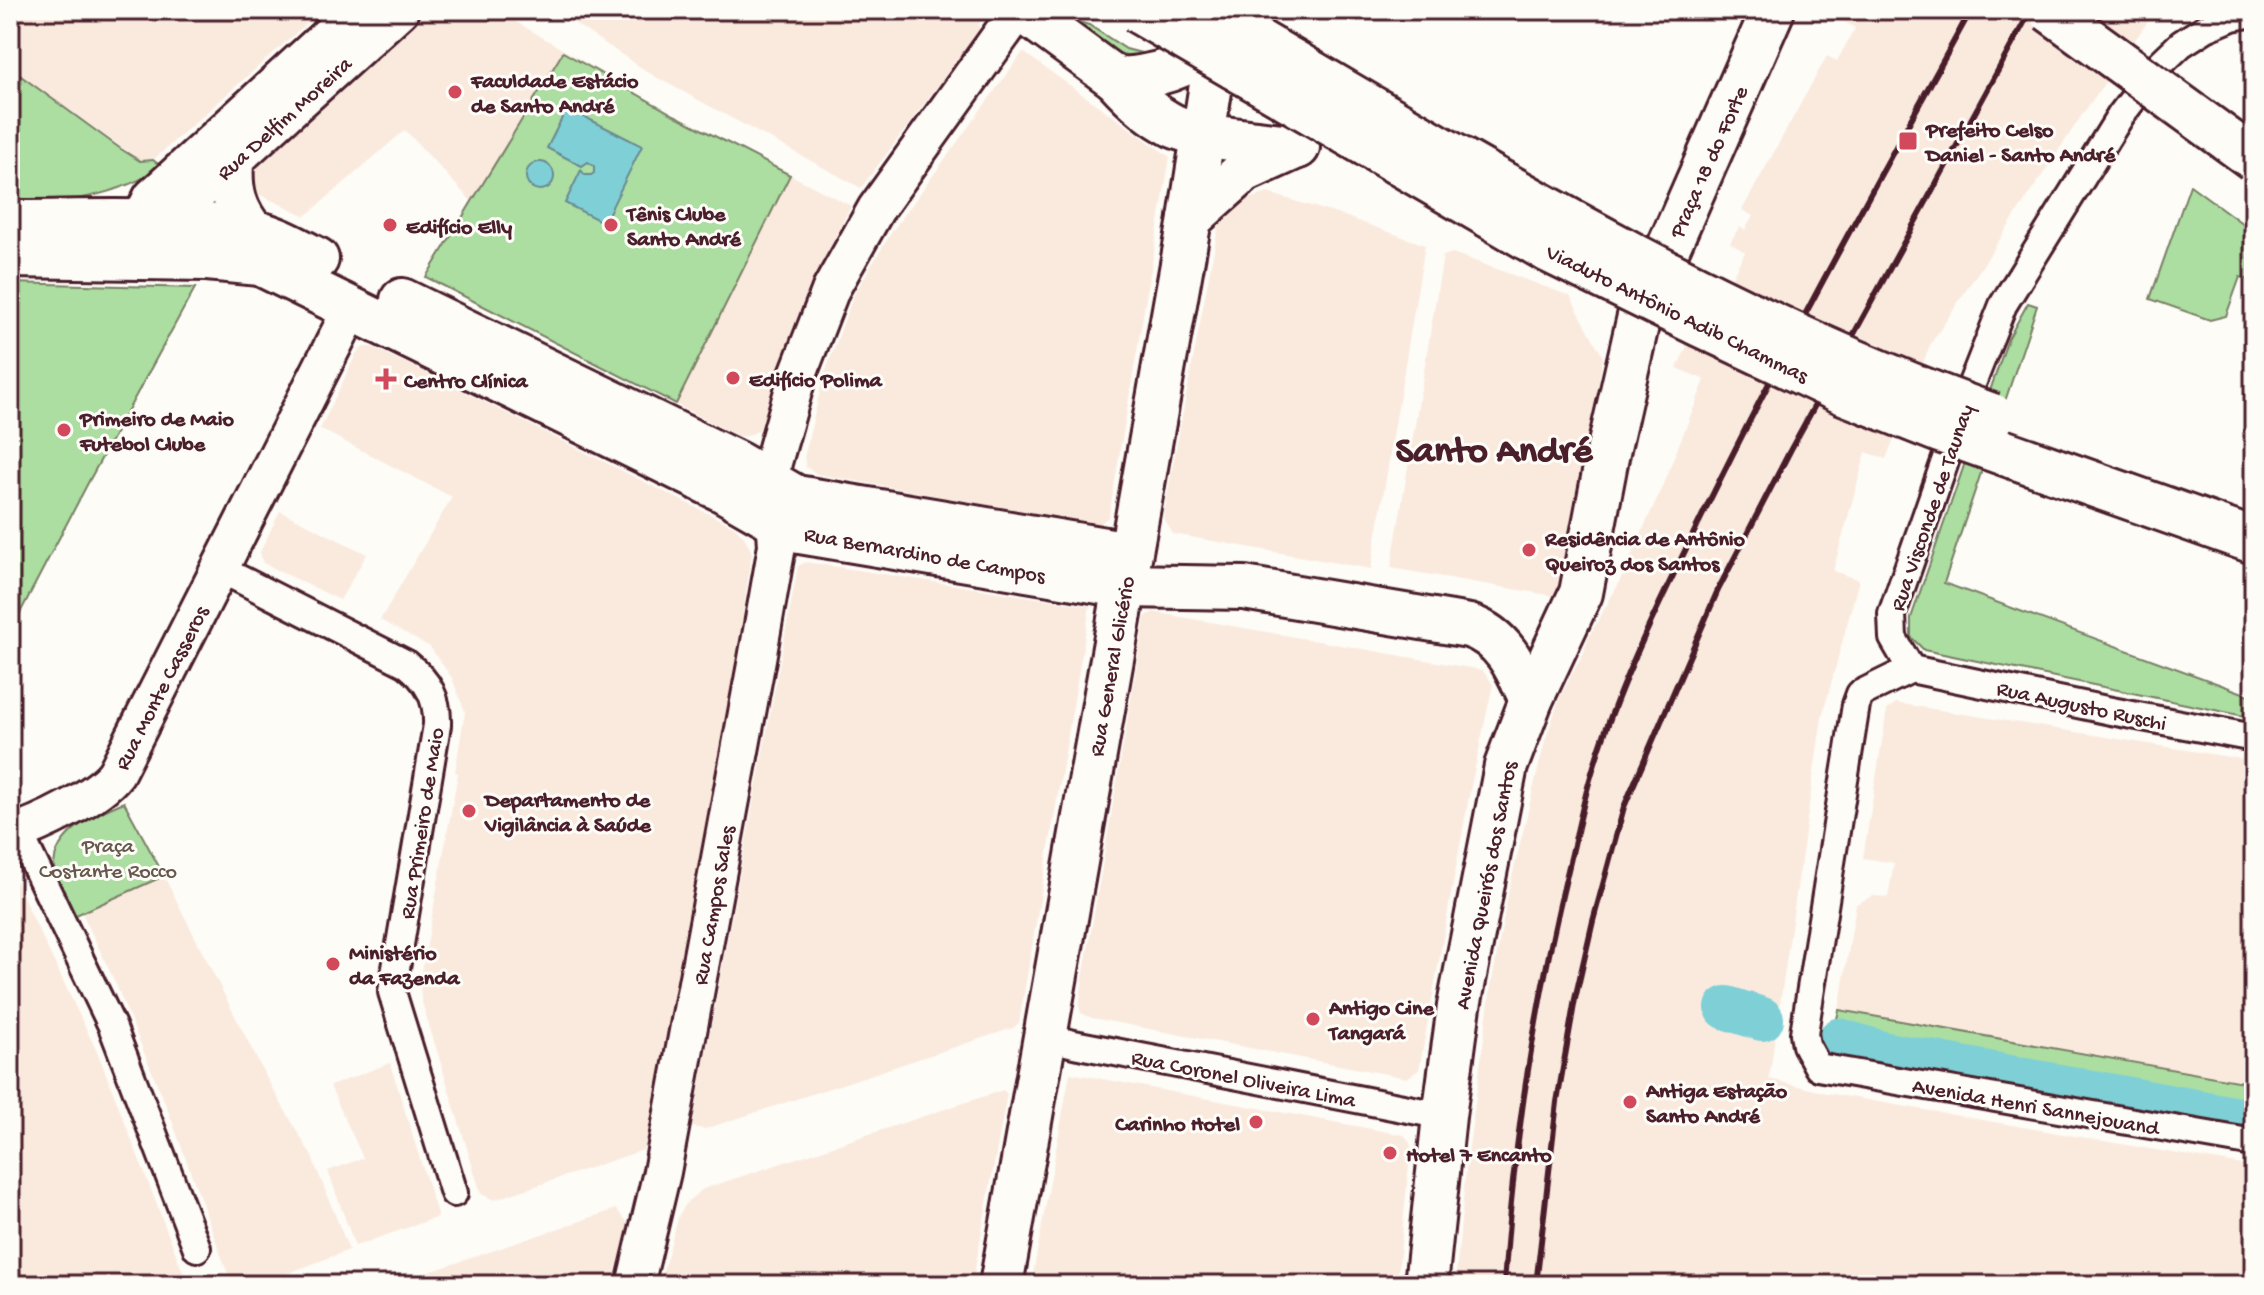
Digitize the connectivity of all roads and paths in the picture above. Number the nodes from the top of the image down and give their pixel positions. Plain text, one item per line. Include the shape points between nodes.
1 (356, 10) edge
2 (400, 10) edge
3 (1020, 10) edge
4 (1137, 10) edge
5 (1773, 10) edge
6 (2049, 10) edge
7 (2254, 13) edge
8 (1214, 19) edge
9 (1116, 79) junction
10 (1204, 133) junction
11 (2254, 159) edge
12 (232, 163) junction
13 (1190, 219) junction
14 (10, 222) edge
15 (253, 232) junction
16 (152, 235) junction
17 (10, 256) edge
18 (352, 308) junction
19 (1640, 312) joint
20 (775, 504) junction
21 (2254, 509) edge
22 (2254, 541) edge
23 (220, 569) junction
24 (1126, 569) junction
25 (1911, 669) junction
26 (1531, 700) junction
27 (2254, 738) edge
28 (14, 833) edge
29 (1044, 1044) junction
30 (1444, 1116) junction
31 (2254, 1143) edge
32 (454, 1193) dead end
33 (197, 1248) dead end
34 (635, 1285) edge
35 (1001, 1285) edge
36 (1426, 1285) edge

1 - 16 street, Rua Delfim Moreira via 152,197 145,211
2 - 12 street, Rua Delfim Moreira
3 - 9 main road
3 - 20 street, Rua Campos Sales via 876,209 841,268 798,374 772,466
4 - 22 highway, Viaduto Antônio Adib Chammas, bridge via 1549,250 1700,324 1899,414
5 - 19 main road, Praça 18 do Forte
6 - 11 main road, bridge
7 - 25 street, Rua Visconde de Taunay via 2206,28 2159,65 2121,115 2003,305 1892,614 1893,638
8 - 9 main road via 1177,69
8 - 10 main road, Rua General Glicério
8 - 21 highway, Viaduto Antônio Adib Chammas, bridge via 1564,220 1859,364
9 - 10 main road via 1161,118
10 - 13 main road, Rua General Glicério
10 - 13 main road via 1298,147 1244,171
12 - 15 main road via 233,198
12 - 16 street, Rua Delfim Moreira
13 - 24 main road, Rua General Glicério
14 - 16 main road
15 - 16 main road, Rua Bernardino de Campos
15 - 20 main road, Rua Bernardino de Campos via 737,463
16 - 17 main road
16 - 18 main road, Rua Bernardino de Campos via 207,259 260,264
18 - 20 main road, Rua Bernardino de Campos via 732,495
18 - 23 street, Rua Monte Casseros
19 - 26 main road, Avenida Queirós dos Santos via 1585,577
20 - 24 main road, Rua Bernardino de Campos via 794,531
20 - 34 street, Rua Campos Sales via 776,554 653,1218
23 - 28 street, Rua Monte Casseros via 109,783
23 - 32 street, Rua Primeiro de Maio via 407,664 435,700 437,725 392,992
24 - 26 main road, Rua Bernardino de Campos via 1469,626 1501,645
24 - 29 main road, Rua General Glicério
25 - 27 street, Rua Augusto Ruschi
25 - 31 street, Avenida Henri Sannejouand via 1860,694 1856,705 1804,1033 1818,1067
26 - 30 main road, Avenida Queirós dos Santos via 1498,797
28 - 33 street, Rua Monte Casseros via 112,1026
29 - 30 street, Rua Coronel Oliveira Lima via 1062,1041
29 - 35 main road, Rua General Glicério
30 - 36 main road, Avenida Queirós dos Santos

